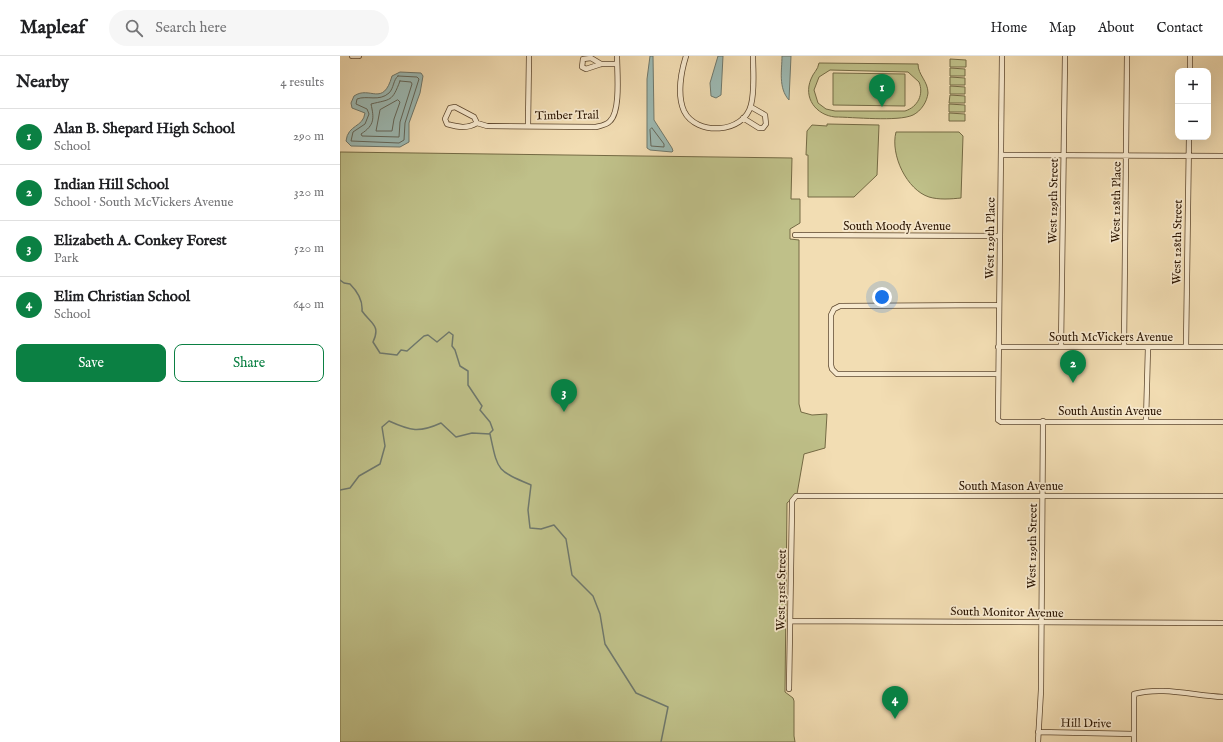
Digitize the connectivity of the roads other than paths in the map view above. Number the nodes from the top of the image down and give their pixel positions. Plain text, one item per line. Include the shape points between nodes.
1 (352, 56) edge
2 (359, 56) edge
3 (529, 56) edge
4 (618, 56) edge
5 (686, 56) edge
6 (753, 56) edge
7 (1002, 56) edge
8 (1065, 56) edge
9 (1127, 56) edge
10 (1190, 56) edge
11 (601, 64) dead end
12 (617, 64) junction
13 (1190, 68) edge
14 (751, 107) junction
15 (743, 118) junction
16 (477, 123) junction
17 (528, 126) junction
18 (1189, 140) edge
19 (1001, 155) junction
20 (1064, 155) junction
21 (1126, 155) junction
22 (1188, 156) junction
23 (1223, 156) edge
24 (795, 236) dead end
25 (999, 236) junction
26 (999, 305) junction
27 (998, 347) junction
28 (1061, 347) junction
29 (1124, 347) junction
30 (1148, 347) junction
31 (1186, 347) junction
32 (1223, 347) edge
33 (998, 374) junction
34 (998, 420) joint
35 (1043, 421) junction
36 (1146, 421) junction
37 (1223, 422) edge
38 (800, 494) joint
39 (1042, 496) junction
40 (1223, 496) edge
41 (790, 622) junction
42 (1041, 623) junction
43 (1223, 623) edge
44 (789, 689) dead end
45 (1223, 697) edge
46 (1038, 732) junction
47 (1134, 734) junction
48 (1038, 742) edge
49 (1134, 742) edge

1 - 2 street
3 - 17 street
4 - 12 street, Timber Trail
5 - 15 street via 681,78 682,102 684,111 690,119 699,126 710,128 730,126
6 - 14 street
7 - 19 street, West 129th Place
8 - 20 street, West 129th Street
9 - 21 street, West 128th Place
10 - 13 street
11 - 12 street
12 - 17 street, Timber Trail via 616,112 611,121 596,127
14 - 15 street
14 - 15 street via 765,115 766,124 759,128
16 - 16 street via 474,117 454,107 450,108 446,119 447,124 460,127 470,127
16 - 17 street, Timber Trail via 487,126
18 - 22 street, West 128th Street
19 - 20 street
19 - 25 street, West 129th Place
20 - 21 street
20 - 28 street, West 129th Street
21 - 22 street
21 - 29 street, West 128th Place
22 - 23 street
22 - 31 street, West 128th Street
24 - 25 street, South Moody Avenue
25 - 26 street, West 129th Place
26 - 27 street, West 129th Place
26 - 33 street via 840,306 834,309 831,315 831,365 834,372
27 - 28 street, South McVickers Avenue
27 - 33 street, West 129th Place
28 - 29 street, South McVickers Avenue
29 - 30 street, South McVickers Avenue
30 - 31 street, South McVickers Avenue
30 - 36 street
31 - 32 street, South McVickers Avenue
33 - 34 street, West 129th Place
34 - 35 street, South Austin Avenue
35 - 36 street, South Austin Avenue
35 - 39 street, West 129th Street
36 - 37 street, South Austin Avenue
38 - 39 street, South Mason Avenue
38 - 41 street, West 131st Street via 794,498 792,507
39 - 40 street, South Mason Avenue
39 - 42 street, West 129th Street
41 - 42 street, South Monitor Avenue
41 - 44 street, West 131st Street
42 - 43 street, South Monitor Avenue
42 - 46 street, West 129th Street
45 - 47 street via 1178,692 1134,694
46 - 47 street, Hill Drive
46 - 48 street, West 129th Street
47 - 49 street

